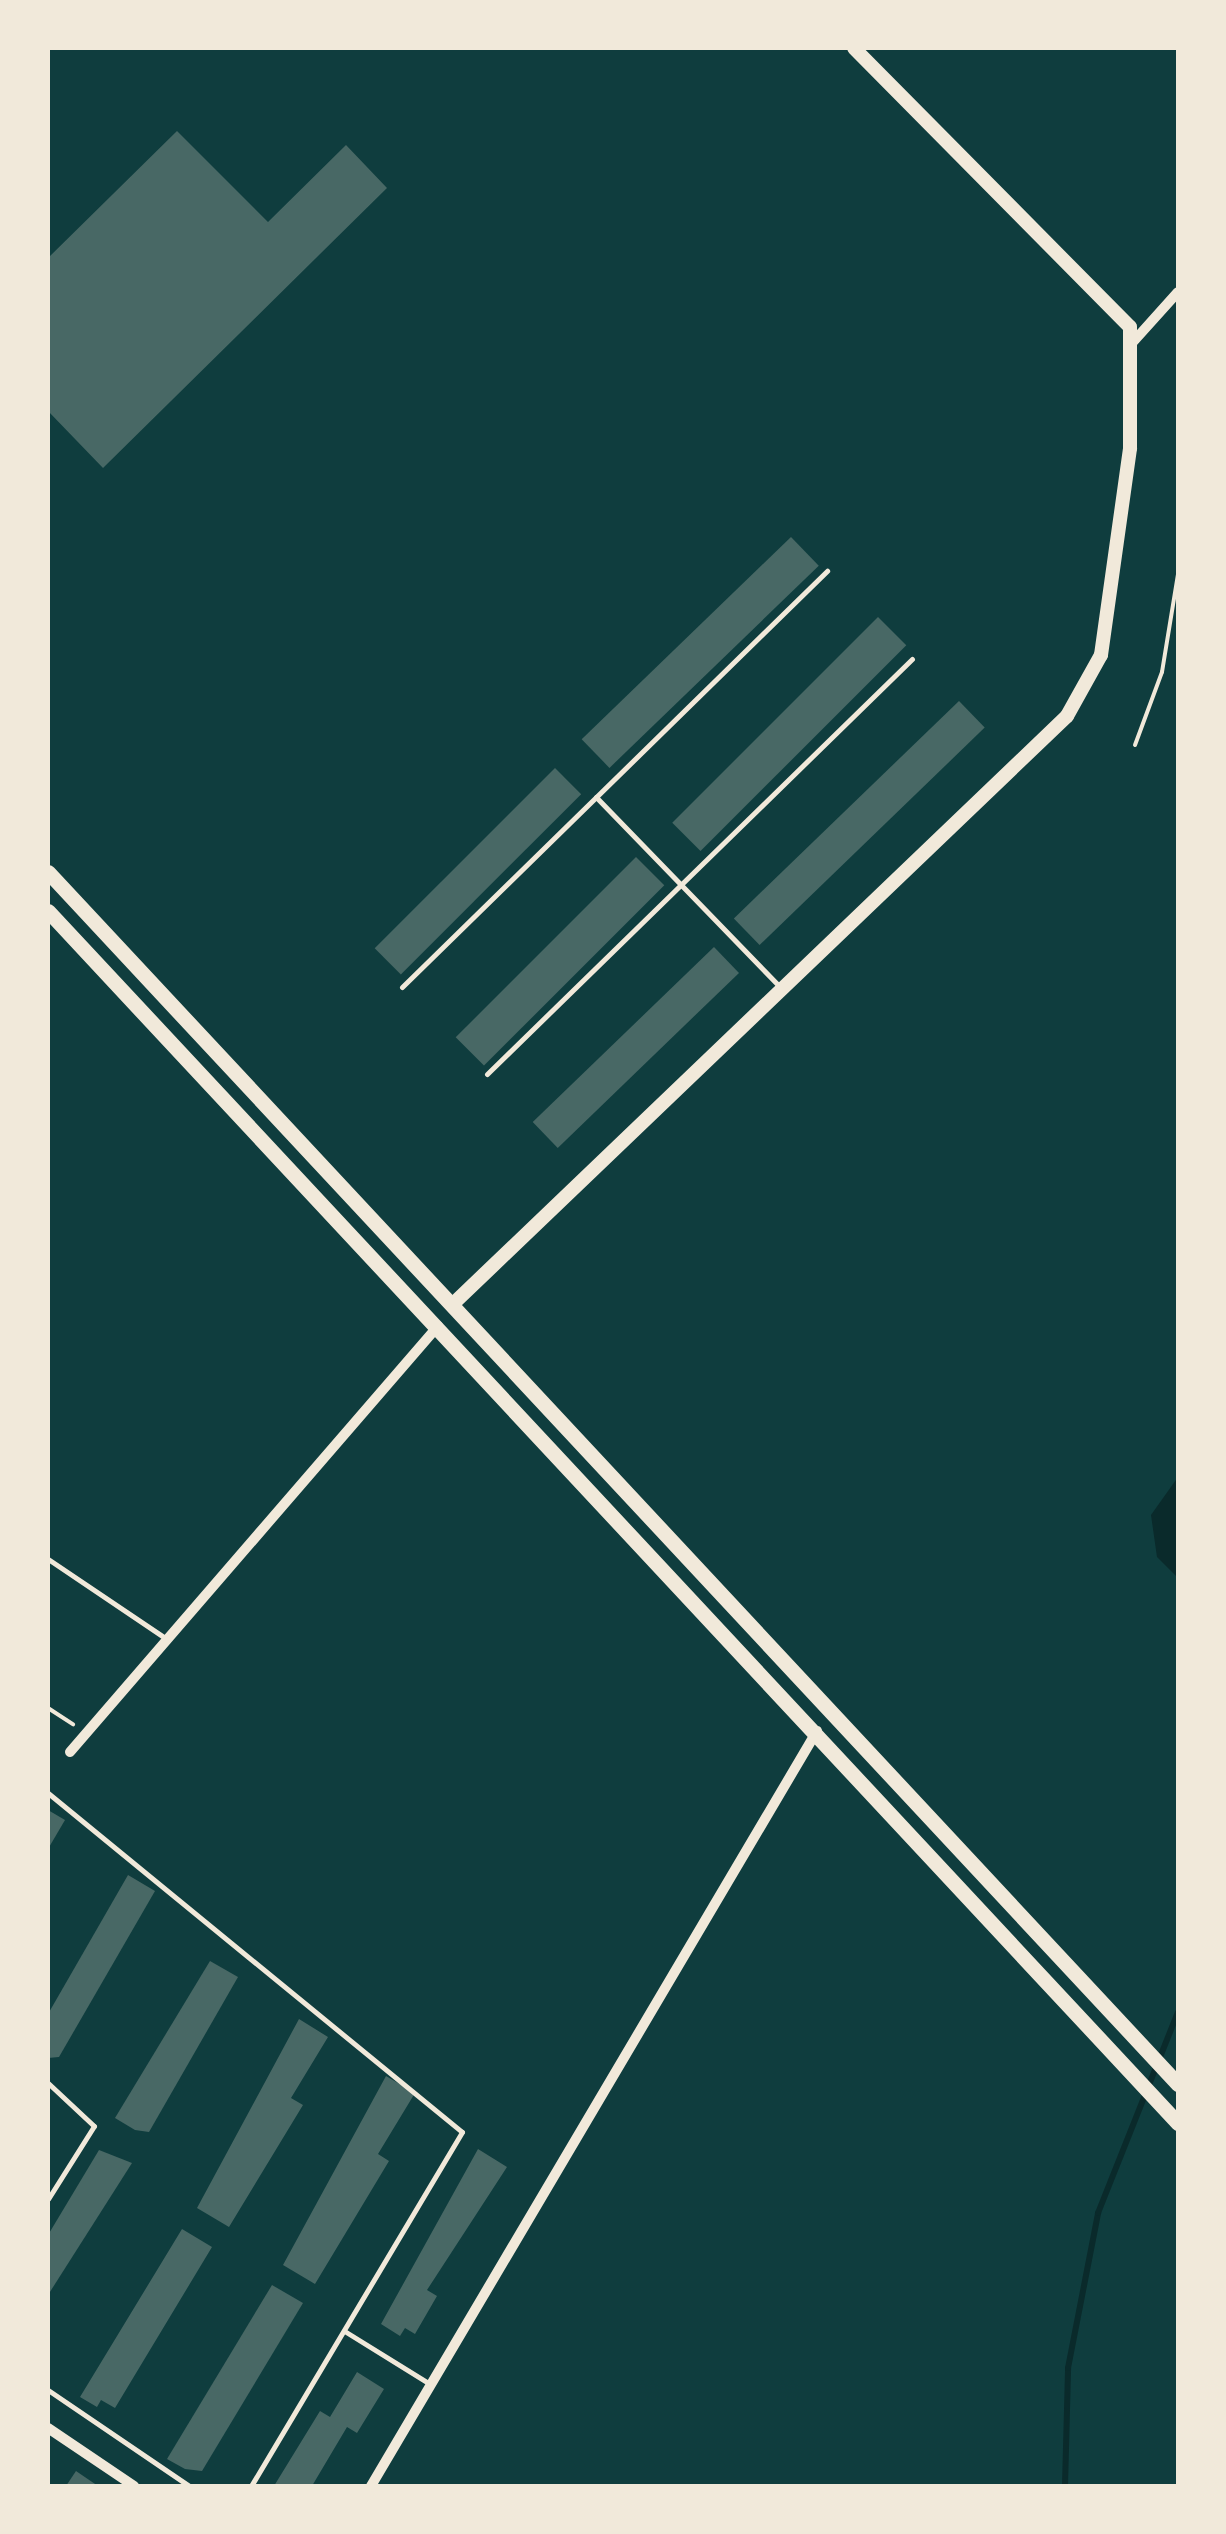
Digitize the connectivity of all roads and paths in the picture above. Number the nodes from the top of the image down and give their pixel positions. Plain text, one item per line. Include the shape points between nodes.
1 (854, 48) edge
2 (1178, 292) edge
3 (1133, 342) junction
4 (827, 572) dead end
5 (1178, 574) edge
6 (912, 658) dead end
7 (1135, 745) dead end
8 (596, 798) junction
9 (48, 872) edge
10 (681, 884) junction
11 (48, 911) edge
12 (402, 987) dead end
13 (782, 989) junction
14 (487, 1074) dead end
15 (454, 1304) junction
16 (438, 1326) junction
17 (48, 1558) edge
18 (162, 1636) junction
19 (48, 1708) edge
20 (818, 1731) junction
21 (86, 1733) junction
22 (70, 1752) dead end
23 (48, 1793) edge
24 (48, 2083) edge
25 (1178, 2084) edge
26 (1178, 2123) edge
27 (48, 2199) edge
28 (346, 2332) junction
29 (430, 2384) junction
30 (48, 2390) edge
31 (48, 2428) edge
32 (134, 2486) edge
33 (188, 2486) edge
34 (251, 2486) edge
35 (371, 2486) edge

1 - 3 street via 1130,327
2 - 3 street
3 - 13 street via 1130,448 1100,655 1086,690
4 - 8 lane
5 - 7 path via 1162,672
6 - 10 lane
8 - 10 lane
8 - 12 lane
9 - 15 main road
10 - 13 lane
10 - 14 lane
11 - 16 main road
13 - 15 street
15 - 25 main road
16 - 18 street
16 - 20 main road
17 - 18 lane
18 - 21 street
19 - 21 path
20 - 26 main road
20 - 29 street
21 - 22 street
23 - 28 lane via 458,2124 454,2155
24 - 27 lane via 94,2126
28 - 29 lane
28 - 34 lane
29 - 35 street
30 - 33 lane
31 - 32 street

